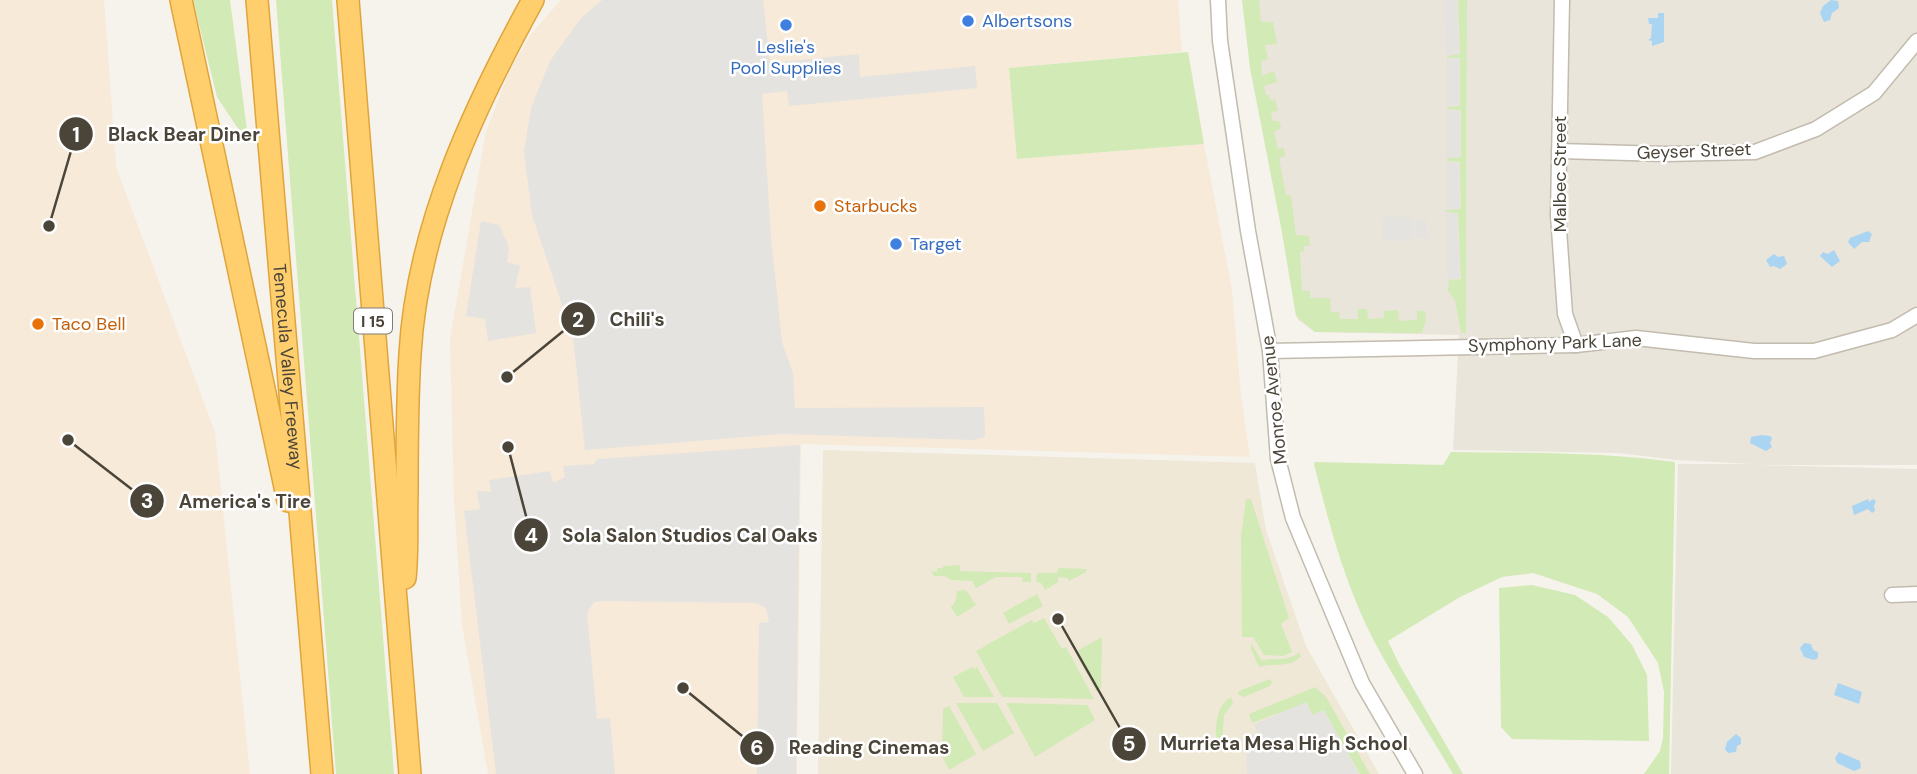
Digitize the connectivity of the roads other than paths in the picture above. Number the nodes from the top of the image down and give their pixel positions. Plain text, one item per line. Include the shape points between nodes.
1 (181, 0) edge
2 (256, 0) edge
3 (348, 0) edge
4 (533, 0) edge
5 (1218, 0) edge
6 (1562, 0) edge
7 (1917, 41) edge
8 (1559, 151) junction
9 (1917, 315) edge
10 (1576, 345) junction
11 (1270, 351) junction
12 (1917, 594) edge
13 (1892, 595) dead end
14 (308, 602) junction
15 (399, 643) junction
16 (321, 774) edge
17 (410, 774) edge
18 (1415, 774) edge

1 - 14 highway
2 - 14 highway, Temecula Valley Freeway
3 - 15 highway, I 15
4 - 15 highway via 502,56 459,153 415,300 407,564
5 - 11 street, Monroe Avenue via 1248,231
6 - 8 street, Malbec Street
7 - 8 street, Geyser Street via 1874,93 1816,129 1755,152
8 - 10 street, Malbec Street via 1565,314
9 - 10 street, Symphony Park Lane via 1892,330 1814,351 1754,351 1636,338
10 - 11 street, Symphony Park Lane
11 - 18 street, Monroe Avenue via 1278,459 1293,518 1362,683
12 - 13 street
14 - 16 highway, Temecula Valley Freeway
15 - 17 highway, I 15

